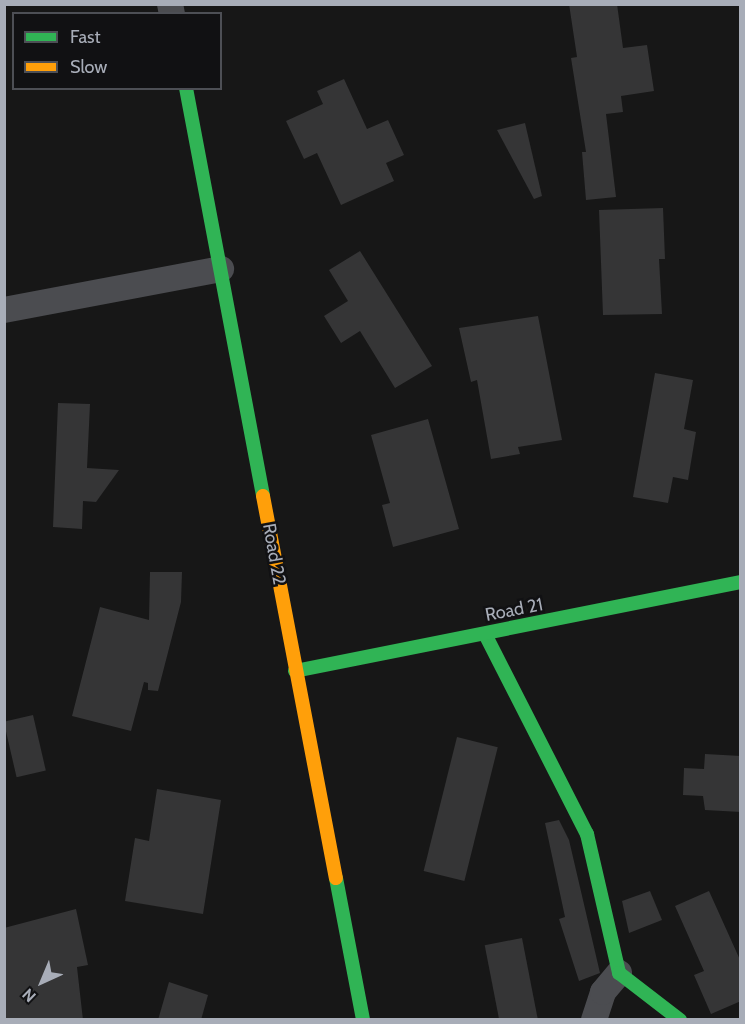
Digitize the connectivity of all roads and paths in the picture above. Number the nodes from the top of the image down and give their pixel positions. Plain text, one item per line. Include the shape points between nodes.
1 (186, 90) edge
2 (221, 269) junction
3 (4, 310) edge
4 (741, 582) edge
5 (485, 634) junction
6 (295, 671) junction
7 (619, 973) junction
8 (363, 1020) edge
9 (594, 1020) edge
10 (680, 1020) edge

1 - 2 street, Road 22
2 - 3 street
2 - 6 street, Road 22
4 - 5 street, Road 21
5 - 6 street, Road 21
5 - 7 street via 587,834
6 - 8 street, Road 22
7 - 9 street via 603,992
7 - 10 street

